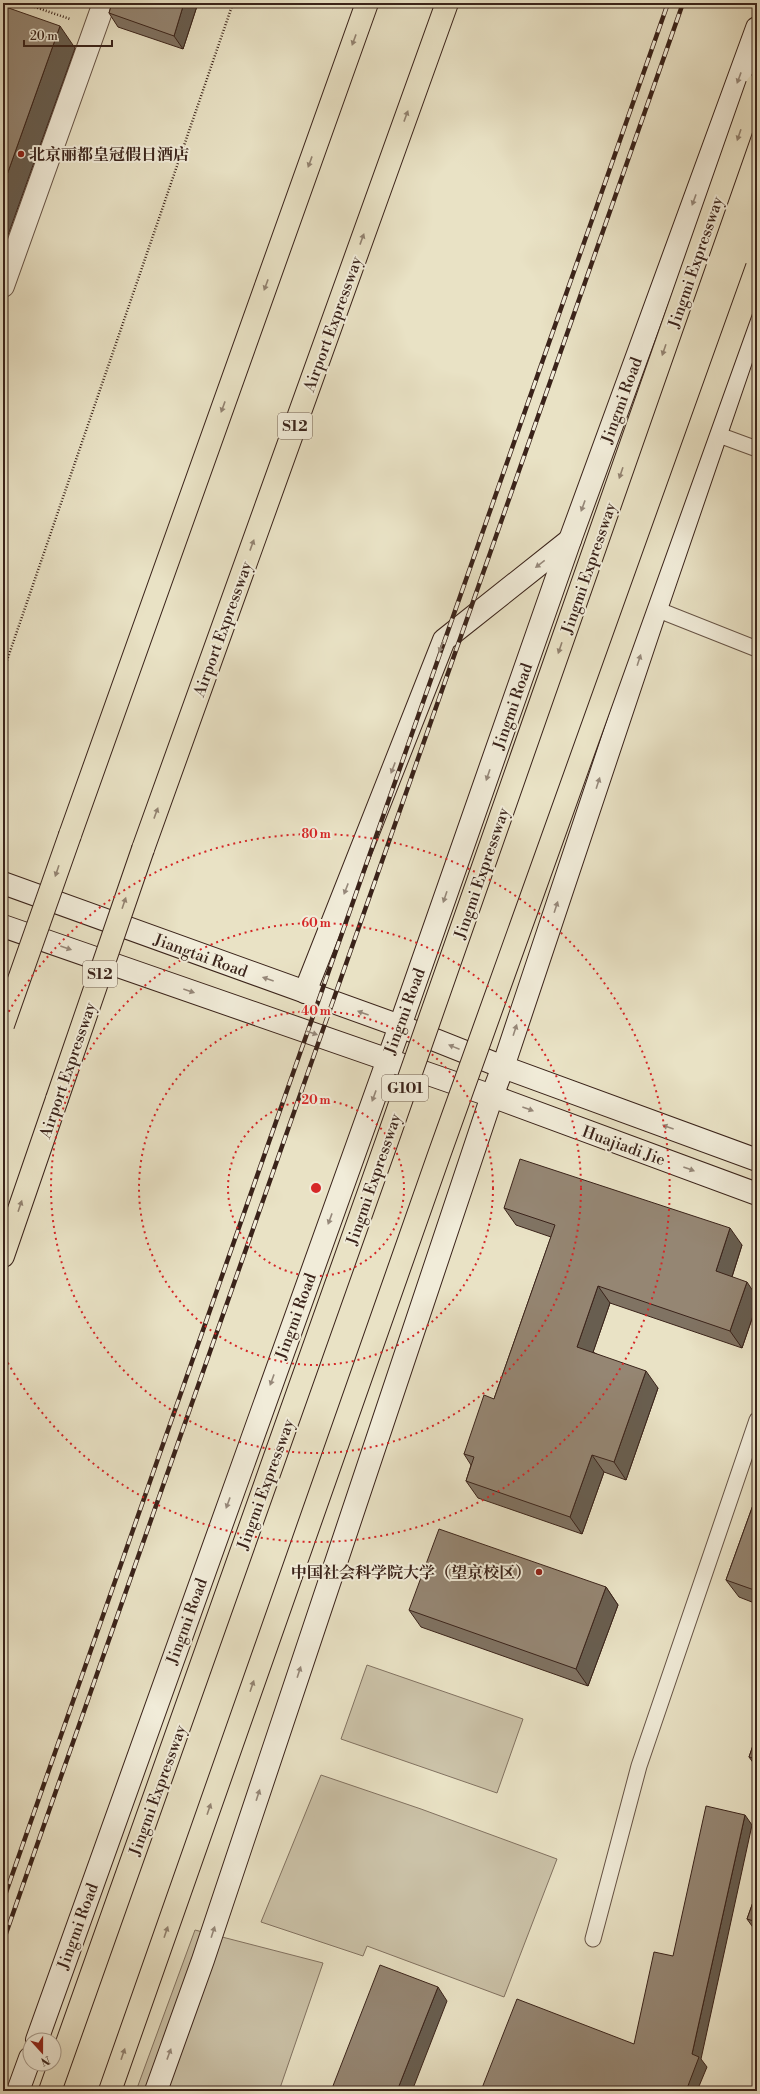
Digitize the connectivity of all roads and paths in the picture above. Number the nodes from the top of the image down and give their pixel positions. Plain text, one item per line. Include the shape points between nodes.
1 (23, 3) edge
2 (104, 3) edge
3 (232, 3) edge
4 (367, 3) edge
5 (447, 3) edge
6 (95, 28) junction
7 (757, 28) edge
8 (757, 85) edge
9 (757, 267) edge
10 (3, 286) edge
11 (757, 314) edge
12 (716, 434) junction
13 (757, 449) edge
14 (570, 540) junction
15 (656, 609) junction
16 (757, 649) edge
17 (3, 672) edge
18 (3, 883) edge
19 (3, 926) edge
20 (305, 992) junction
21 (3, 1025) edge
22 (400, 1026) junction
23 (387, 1059) junction
24 (503, 1067) junction
25 (492, 1096) junction
26 (757, 1160) edge
27 (757, 1194) edge
28 (3, 1256) edge
29 (757, 1420) edge
30 (594, 1939) dead end
31 (39, 2032) edge
32 (25, 2072) edge
33 (18, 2091) edge
34 (50, 2091) edge
35 (110, 2091) edge
36 (156, 2091) edge

1 - 6 path
2 - 6 main road
3 - 17 path
4 -> 21 highway, bridge
28 -> 5 highway, Airport Expressway / S12, bridge via 143,849
6 - 10 main road
7 -> 14 main road, Jingmi Road / G101
8 -> 34 highway, Jingmi Expressway / G101, bridge via 387,1141
35 -> 9 highway, bridge via 439,1155
11 - 12 main road
12 - 13 lane
12 - 15 main road
14 -> 20 main road via 444,640
14 -> 22 main road, Jingmi Road / G101
15 - 16 lane
24 -> 15 main road
20 -> 18 main road, Jiangtai Road
19 -> 23 main road
22 -> 20 main road, Jiangtai Road
22 - 23 main road, Jingmi Road / G101
24 -> 22 main road, Huajiadi Jie
23 - 25 main road, Huajiadi Jie
23 -> 31 main road, Jingmi Road / G101
24 - 25 main road
26 -> 24 main road, Huajiadi Jie
25 -> 27 main road, Huajiadi Jie
36 -> 25 main road via 203,1960
29 - 30 lane via 639,1766
32 - 33 main road

